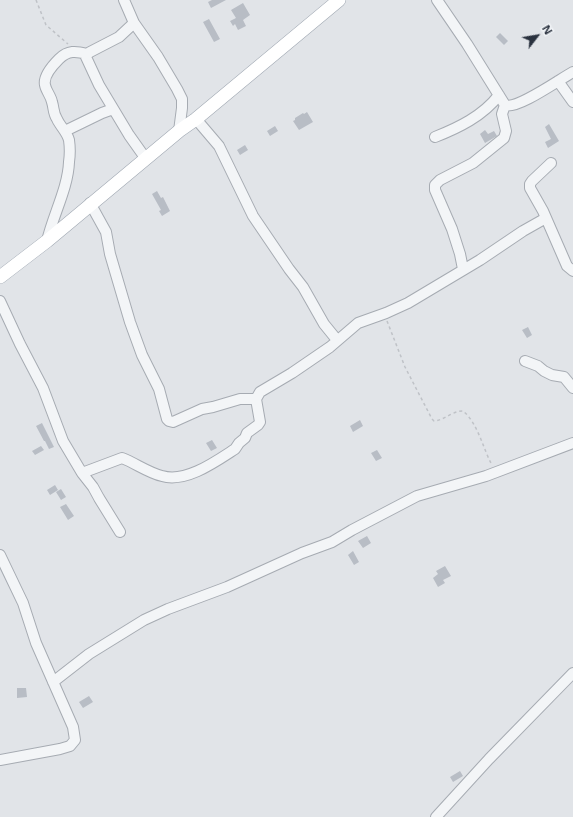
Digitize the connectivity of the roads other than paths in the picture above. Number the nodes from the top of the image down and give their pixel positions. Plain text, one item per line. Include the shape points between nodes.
1 (124, 0) edge
2 (339, 0) edge
3 (437, 0) edge
4 (134, 22) junction
5 (87, 54) junction
6 (573, 72) edge
7 (558, 81) junction
8 (499, 95) junction
9 (573, 102) edge
10 (505, 105) junction
11 (113, 109) junction
12 (196, 119) junction
13 (65, 131) junction
14 (179, 131) junction
15 (435, 137) dead end
16 (146, 159) junction
17 (551, 163) dead end
18 (90, 203) junction
19 (546, 218) junction
20 (47, 240) junction
21 (463, 269) junction
22 (573, 271) edge
23 (0, 277) edge
24 (0, 301) edge
25 (337, 340) junction
26 (525, 361) dead end
27 (573, 388) edge
28 (256, 399) junction
29 (573, 443) edge
30 (82, 473) junction
31 (120, 532) dead end
32 (0, 555) edge
33 (573, 673) edge
34 (53, 682) junction
35 (0, 760) edge
36 (436, 817) edge

1 - 4 street
2 - 12 main road
3 - 8 street
4 - 5 street via 119,37
4 - 14 street via 182,99
5 - 11 street via 87,61 98,85
5 - 13 street via 75,51 62,55 45,81 54,114
6 - 7 street
7 - 9 street
7 - 10 street via 512,106
8 - 10 street
8 - 15 street via 489,107 467,122
10 - 21 street via 502,114 506,131 504,138 473,163 435,184 435,190 452,229
11 - 13 street
11 - 16 street
12 - 14 main road
12 - 25 street via 219,146 253,216
13 - 20 street via 69,139 67,177
14 - 16 main road
16 - 18 main road
17 - 19 street via 530,186
18 - 20 main road
18 - 28 street via 106,232 130,322 159,389 167,419 173,422 202,409 234,400
19 - 21 street
19 - 22 street via 567,266
20 - 23 main road
21 - 25 street via 408,303 386,314 358,323
24 - 30 street via 43,388 63,441
25 - 28 street via 292,373 260,392
26 - 27 street via 548,373 564,377
28 - 30 street via 260,419 258,425 235,449 192,474 175,478 161,476 122,458
29 - 34 street via 496,472 417,496 332,542 144,620 89,654
30 - 31 street
32 - 34 street via 23,603 36,643
33 - 36 street
34 - 35 street via 74,728 75,740 70,746 60,750

